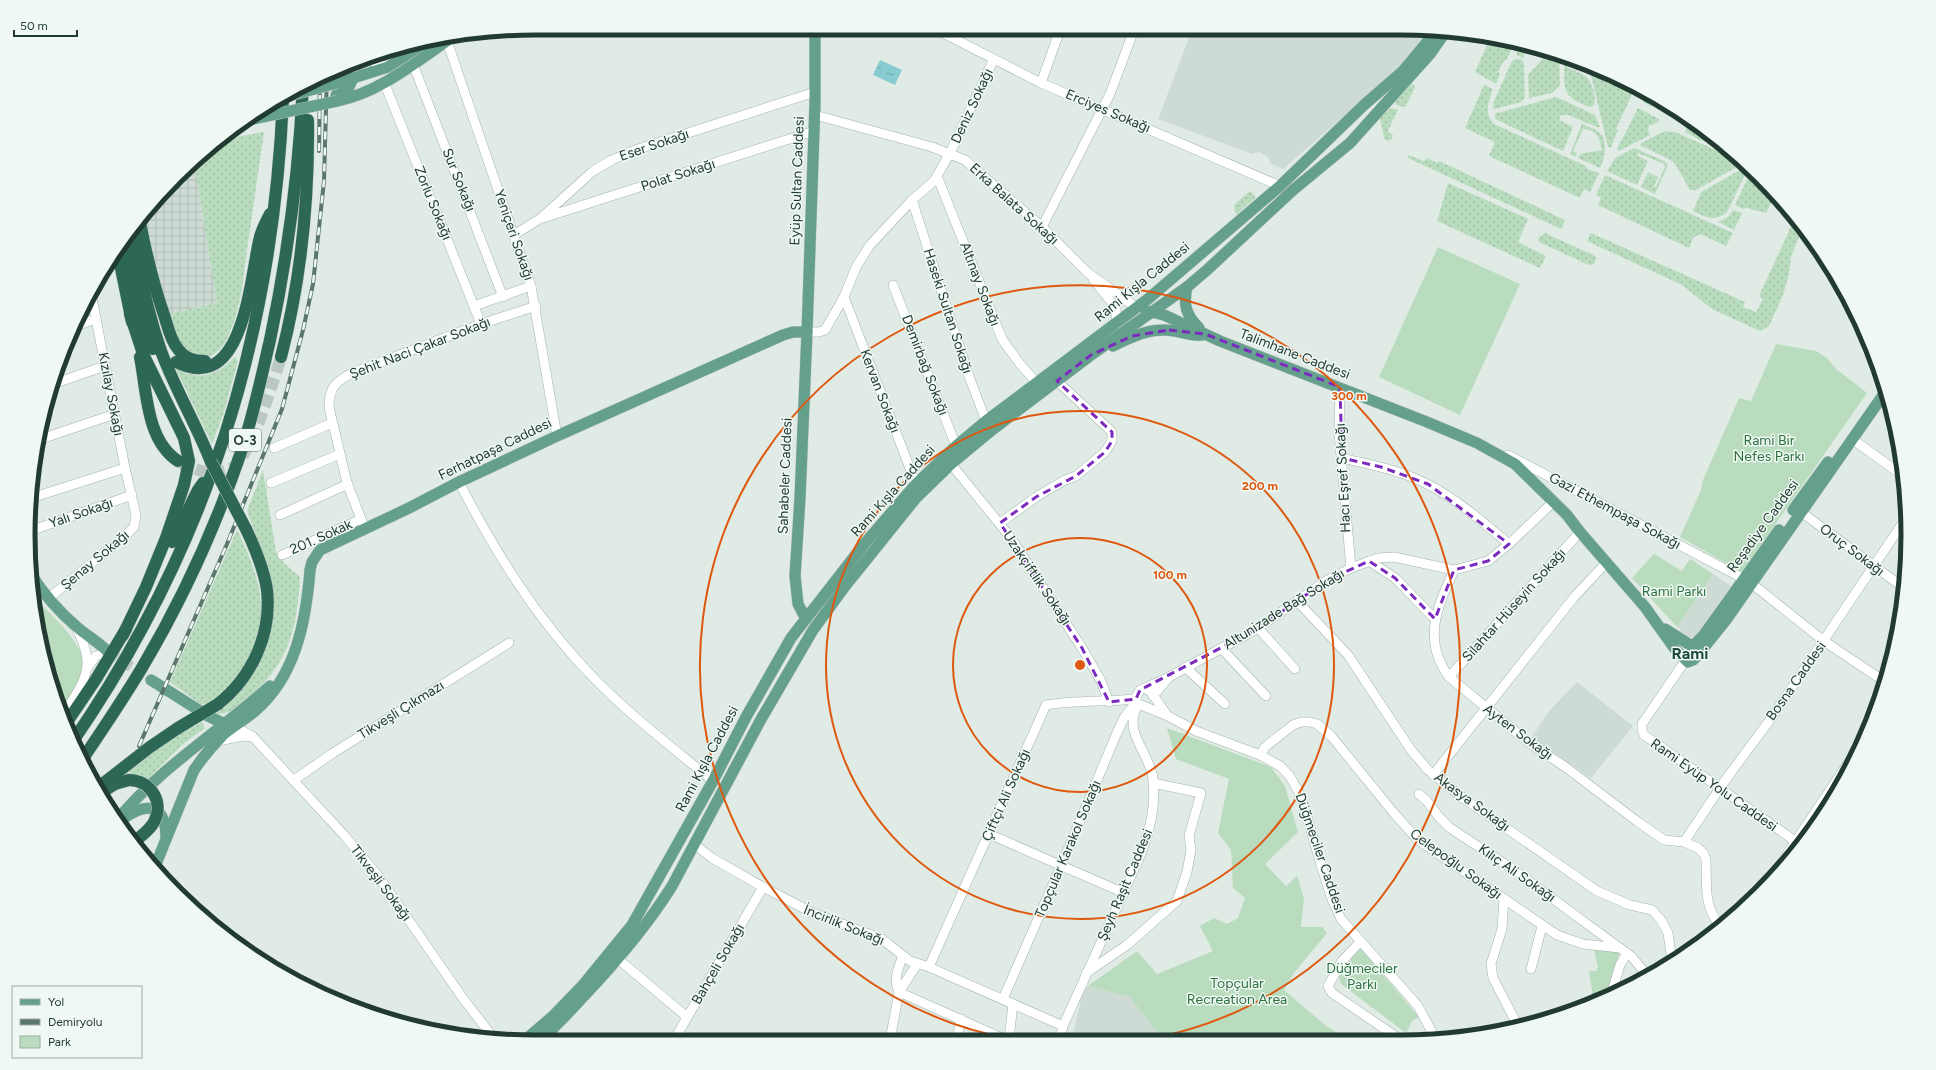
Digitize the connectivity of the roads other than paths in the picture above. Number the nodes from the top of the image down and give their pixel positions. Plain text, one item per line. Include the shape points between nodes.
1 (815, 35) edge
2 (947, 35) edge
3 (1058, 35) edge
4 (1132, 35) edge
5 (1432, 36) edge
6 (1442, 37) edge
7 (453, 42) edge
8 (443, 44) edge
9 (413, 50) edge
10 (994, 59) junction
11 (374, 62) edge
12 (413, 64) junction
13 (388, 67) junction
14 (354, 69) edge
15 (353, 78) junction
16 (384, 82) junction
17 (1041, 83) junction
18 (307, 91) edge
19 (305, 92) edge
20 (815, 92) junction
21 (303, 93) edge
22 (336, 98) junction
23 (282, 104) edge
24 (1102, 108) junction
25 (815, 116) junction
26 (258, 119) edge
27 (814, 131) junction
28 (950, 153) junction
29 (937, 176) junction
30 (1280, 186) junction
31 (1293, 190) junction
32 (912, 200) junction
33 (274, 208) junction
34 (541, 218) junction
35 (141, 227) edge
36 (1042, 227) junction
37 (514, 235) junction
38 (134, 236) edge
39 (127, 246) edge
40 (119, 257) edge
41 (1088, 273) junction
42 (893, 285) dead end
43 (532, 286) junction
44 (1187, 287) junction
45 (503, 297) junction
46 (844, 297) junction
47 (93, 303) edge
48 (474, 306) junction
49 (536, 306) junction
50 (1137, 308) junction
51 (1150, 313) junction
52 (130, 314) junction
53 (96, 318) junction
54 (83, 323) edge
55 (482, 324) junction
56 (1116, 324) junction
57 (807, 332) junction
58 (1205, 334) junction
59 (223, 355) junction
60 (1091, 355) junction
61 (281, 357) tunnel mouth
62 (176, 362) dead end
63 (105, 366) junction
64 (1057, 381) junction
65 (60, 382) edge
66 (1037, 383) junction
67 (1340, 387) junction
68 (1879, 389) edge
69 (1881, 398) edge
70 (115, 414) junction
71 (986, 421) junction
72 (332, 423) junction
73 (46, 435) edge
74 (557, 436) junction
75 (1852, 439) junction
76 (956, 446) junction
77 (1484, 447) junction
78 (274, 448) dead end
79 (340, 454) junction
80 (1342, 458) junction
81 (178, 461) tunnel mouth
82 (951, 464) junction
83 (125, 468) junction
84 (212, 468) junction
85 (1897, 472) edge
86 (459, 482) junction
87 (271, 483) dead end
88 (348, 484) junction
89 (916, 484) junction
90 (132, 495) junction
91 (37, 496) edge
92 (1551, 504) junction
93 (1798, 510) junction
94 (280, 515) dead end
95 (1000, 523) junction
96 (363, 524) junction
97 (1901, 526) edge
98 (35, 529) edge
99 (1580, 532) junction
100 (1509, 544) junction
101 (282, 555) dead end
102 (1369, 561) junction
103 (1607, 562) junction
104 (1874, 567) junction
105 (1351, 568) junction
106 (1454, 570) junction
107 (1747, 581) junction
108 (37, 583) edge
109 (1898, 584) edge
110 (49, 598) junction
111 (1297, 601) junction
112 (822, 617) junction
113 (806, 618) junction
114 (1435, 619) junction
115 (1660, 626) junction
116 (76, 627) junction
117 (1258, 628) junction
118 (123, 635) junction
119 (1824, 641) junction
120 (509, 642) dead end
121 (1221, 648) junction
122 (1696, 649) junction
123 (108, 652) joint
124 (1686, 661) junction
125 (1186, 668) junction
126 (1295, 669) dead end
127 (86, 670) junction
128 (282, 675) junction
129 (1449, 677) junction
130 (1880, 678) edge
131 (150, 680) tunnel mouth
132 (1151, 694) junction
133 (1266, 696) dead end
134 (1109, 702) junction
135 (1138, 703) junction
136 (1225, 704) dead end
137 (66, 708) edge
138 (1487, 708) junction
139 (208, 716) junction
140 (1168, 716) junction
141 (248, 717) junction
142 (70, 718) edge
143 (229, 726) junction
144 (77, 734) edge
145 (736, 734) junction
146 (253, 737) junction
147 (214, 738) junction
148 (750, 742) junction
149 (86, 754) edge
150 (1260, 755) junction
151 (1433, 775) junction
152 (294, 780) junction
153 (713, 780) junction
154 (1153, 784) junction
155 (1835, 784) edge
156 (102, 785) edge
157 (1719, 789) junction
158 (105, 790) edge
159 (1419, 794) dead end
160 (122, 817) edge
161 (123, 818) edge
162 (686, 828) junction
163 (989, 834) junction
164 (138, 839) edge
165 (1798, 839) edge
166 (166, 841) junction
167 (1684, 842) junction
168 (1796, 842) edge
169 (694, 844) junction
170 (157, 862) edge
171 (1061, 866) junction
172 (763, 887) junction
173 (1124, 893) junction
174 (1504, 899) junction
175 (1717, 922) edge
176 (1542, 926) junction
177 (1360, 942) junction
178 (1623, 950) junction
179 (903, 956) junction
180 (1671, 956) edge
181 (618, 959) junction
182 (917, 964) junction
183 (929, 967) junction
184 (1531, 968) dead end
185 (1644, 972) edge
186 (1086, 973) junction
187 (1613, 987) edge
188 (899, 992) junction
189 (1003, 999) junction
190 (1013, 1004) junction
191 (687, 1017) junction
192 (961, 1019) junction
193 (1516, 1021) edge
194 (557, 1025) junction
195 (1063, 1026) junction
196 (489, 1033) edge
197 (1431, 1034) edge
198 (531, 1035) edge
199 (546, 1035) edge
200 (551, 1035) edge
201 (677, 1035) edge
202 (891, 1035) edge
203 (958, 1035) edge
204 (995, 1035) edge
205 (1009, 1035) edge
206 (1061, 1035) edge
207 (1394, 1035) edge

1 - 20 main road, Eyüp Sultan Caddesi
2 - 10 street, Erciyes Sokağı
3 - 17 street
4 - 24 street
5 - 30 main road, Rami Kışla Caddesi via 1403,71
6 - 31 main road, Rami Kışla Caddesi via 1430,54 1350,143
7 - 37 street, Yeniçeri Sokağı
8 - 12 main road
9 - 13 main road
10 - 17 street, Erciyes Sokağı
10 - 28 street, Deniz Sokağı
11 - 13 street
12 - 16 main road
12 - 45 street, Sur Sokağı
13 - 15 main road
14 - 15 street
15 - 19 main road, bridge
15 - 22 main road via 349,87
16 - 22 main road via 363,94
16 - 48 street, Zorlu Sokağı
17 - 24 street, Erciyes Sokağı
18 - 61 highway via 309,166 306,215 290,322
20 - 25 main road, Eyüp Sultan Caddesi
20 - 34 street, Eser Sokağı via 632,151 612,160 593,171
21 - 149 highway, O-3 via 299,152 287,250 263,370 240,455 209,532 163,630 126,694
22 - 26 main road, bridge via 318,105
23 - 33 highway, O-3
24 - 30 street, Erciyes Sokağı
24 - 36 street
25 - 27 main road, Eyüp Sultan Caddesi
25 - 28 street, Erka Balata Sokağı
27 - 34 street, Polat Sokağı
27 - 57 main road, Eyüp Sultan Caddesi
28 - 29 street, Deniz Sokağı
28 - 36 street, Erka Balata Sokağı via 972,165
29 - 32 street, Deniz Sokağı via 931,185
29 - 66 street, Altınay Sokağı via 1002,339
30 - 31 main road
30 - 50 main road, Rami Kışla Caddesi
31 - 44 main road, Rami Kışla Caddesi
32 - 46 street, Deniz Sokağı via 870,245 856,267
32 - 71 street, Haseki Sultan Sokağı
33 - 59 highway via 260,236 241,328
33 - 84 highway, O-3 via 264,284 253,334 233,412
34 - 37 street, Eser Sokağı
35 - 59 highway via 156,293 177,348 182,354 194,360 207,361
36 - 41 street, Erka Balata Sokağı
37 - 43 street, Yeniçeri Sokağı
38 - 84 highway via 150,317 168,368
39 - 84 highway via 134,288 147,336 176,402
40 - 52 highway
41 - 50 street, Erka Balata Sokağı
41 - 56 street, Erka Balata Sokağı via 1116,308
42 - 76 street, Demirbağ Sokağı
43 - 45 street
43 - 49 street, Yeniçeri Sokağı
44 - 51 main road, Rami Kışla Caddesi
44 - 58 main road via 1185,309
45 - 48 street
46 - 57 street, Deniz Sokağı via 825,330
46 - 89 street, Kervan Sokağı
47 - 53 street, Kızılay Sokağı
48 - 55 street, Zorlu Sokağı
49 - 55 street, Şehit Naci Çakar Sokağı
49 - 74 street, Yeniçeri Sokağı
50 - 51 main road, Talimhane Caddesi
50 - 56 main road, Rami Kışla Caddesi
51 - 58 main road, Talimhane Caddesi via 1164,315
51 - 60 main road, Rami Kışla Caddesi
52 - 81 highway via 154,429 165,450
52 - 118 highway via 143,354 184,438 189,461 184,485 166,538
53 - 54 street
53 - 63 street, Kızılay Sokağı
55 - 72 street, Şehit Naci Çakar Sokağı via 341,379 329,395
56 - 66 main road, Rami Kışla Caddesi
57 - 74 main road, Ferhatpaşa Caddesi via 793,332 771,340
57 - 113 main road, Sahabeler Caddesi via 795,576 798,604
58 - 60 main road, Talimhane Caddesi via 1199,336 1155,330 1132,336
58 - 67 main road, Talimhane Caddesi
59 - 62 highway via 214,364 203,368
60 - 64 main road, Rami Kışla Caddesi
63 - 65 street
63 - 70 street, Kızılay Sokağı
64 - 82 main road, Rami Kışla Caddesi
64 - 95 street via 1112,432 1112,440 1105,452 1076,476 1036,497
66 - 71 main road, Rami Kışla Caddesi
67 - 77 main road, Talimhane Caddesi
67 - 80 street, Hacı Eşref Sokağı via 1339,433
68 - 93 main road, Reşadiye Caddesi
69 - 75 main road, Reşadiye Caddesi
70 - 73 street
70 - 83 street, Kızılay Sokağı
71 - 76 main road, Rami Kışla Caddesi
72 - 78 street
72 - 79 street, Şehit Naci Çakar Sokağı
74 - 86 main road, Ferhatpaşa Caddesi
75 - 85 street
75 - 93 main road, Reşadiye Caddesi
76 - 89 main road, Rami Kışla Caddesi
77 - 92 main road, Talimhane Caddesi via 1510,466
77 - 107 street, Gazi Ethempaşa Sokağı via 1519,460
79 - 87 street
79 - 88 street, Şehit Naci Çakar Sokağı
80 - 100 street via 1381,467 1428,484 1478,518
80 - 105 street, Hacı Eşref Sokağı
82 - 95 street, Uzakçiftlik Sokağı
82 - 112 main road, Rami Kışla Caddesi via 916,498
83 - 90 street, Kızılay Sokağı
83 - 91 street
84 - 118 highway via 198,490 147,594
84 - 144 highway, O-3 via 164,586 129,652
84 - 156 highway, bridge via 246,529 263,576 267,620 264,637 238,684 218,704 150,747
86 - 96 main road, Ferhatpaşa Caddesi
86 - 153 street via 493,546 536,611 610,695
88 - 94 street
88 - 96 street, Şehit Naci Çakar Sokağı
89 - 113 main road, Rami Kışla Caddesi
90 - 98 street, Yalı Sokağı
90 - 110 street, Şenay Sokağı via 136,515 134,528
92 - 99 main road, Talimhane Caddesi via 1574,523
92 - 100 street, Altunizade Bağ Sokağı
93 - 104 street, Oruç Sokağı
93 - 107 main road, Reşadiye Caddesi
95 - 134 street, Uzakçiftlik Sokağı via 1082,648
96 - 101 street, 201. Sokak
96 - 128 main road, Ferhatpaşa Caddesi via 320,550 312,562 302,628 292,659
97 - 104 street, Bosna Caddesi
99 - 103 main road, Talimhane Caddesi
99 - 129 street, Silahtar Hüseyin Sokağı
100 - 106 street, Altunizade Bağ Sokağı via 1488,561
102 - 105 street, Altunizade Bağ Sokağı
102 - 106 street, Altunizade Bağ Sokağı via 1394,556
102 - 114 street via 1395,578
103 - 115 main road, Talimhane Caddesi
103 - 138 street via 1575,596
104 - 109 street, Oruç Sokağı
104 - 119 street, Bosna Caddesi
105 - 111 street, Altunizade Bağ Sokağı
106 - 114 street, Ayten Sokağı
107 - 119 street, Gazi Ethempaşa Sokağı
107 - 122 main road, Reşadiye Caddesi via 1726,620
108 - 110 main road
110 - 116 main road
111 - 117 street, Altunizade Bağ Sokağı
111 - 151 street, Akasya Sokağı via 1348,655 1411,750
112 - 113 main road via 811,620
112 - 148 main road, Rami Kışla Caddesi
113 - 145 main road, Rami Kışla Caddesi via 778,660
114 - 129 street, Ayten Sokağı via 1436,651
115 - 122 main road
115 - 124 main road
116 - 123 main road
116 - 127 street via 84,647
117 - 121 street, Altunizade Bağ Sokağı
117 - 126 street
118 - 142 highway
119 - 130 street, Gazi Ethempaşa Sokağı
119 - 157 street, Bosna Caddesi
120 - 152 street, Tikveşli Çıkmazı
121 - 125 street, Altunizade Bağ Sokağı
121 - 133 street
122 - 124 main road, Reşadiye Caddesi via 1694,660
123 - 127 street via 91,660
124 - 157 street, Rami Eyüp Yolu Caddesi via 1645,720 1642,730 1648,739
125 - 132 street, Altunizade Bağ Sokağı via 1169,677
125 - 136 street
127 - 137 street via 79,689
128 - 141 main road, Ferhatpaşa Caddesi via 268,698
128 - 143 main road, Ferhatpaşa Caddesi
129 - 138 street, Ayten Sokağı
131 - 139 main road
132 - 135 street via 1149,705
132 - 135 street via 1138,692
132 - 140 street
134 - 135 street, Çiftçi Ali Sokağı
134 - 163 street, Çiftçi Ali Sokağı via 1070,701 1046,705
135 - 140 street, Düğmeciler Caddesi
135 - 154 street, Şeyh Raşit Caddesi via 1133,713 1132,727 1151,769
135 - 171 street, Topçular Karakol Sokağı via 1124,718
138 - 151 street
138 - 167 street, Ayten Sokağı via 1532,745 1664,840
139 - 143 main road
139 - 147 main road
140 - 150 street, Düğmeciler Caddesi via 1196,731
141 - 143 main road, Ferhatpaşa Caddesi
141 - 146 street via 249,730
143 - 146 street, Tikveşli Sokağı via 239,728
143 - 147 main road
145 - 148 main road via 745,736
145 - 153 main road, Rami Kışla Caddesi
146 - 147 street
146 - 152 street, Tikveşli Sokağı
147 - 160 main road via 142,792
147 - 166 main road via 200,753
148 - 169 main road, Rami Kışla Caddesi
150 - 174 street, Celepoğlu Sokağı via 1293,725 1301,722 1317,724 1332,737 1418,840
150 - 177 street, Düğmeciler Caddesi via 1280,766 1296,785 1332,899 1342,919
151 - 180 street, Akasya Sokağı via 1597,892 1630,905 1652,910 1668,933
152 - 196 street, Tikveşli Sokağı via 379,877
153 - 162 main road, Rami Kışla Caddesi
154 - 173 street, Şeyh Raşit Caddesi via 1154,808 1151,826
154 - 186 street via 1201,793 1189,836 1191,850 1182,892 1177,901 1157,920 1127,945
155 - 165 street
157 - 167 street, Bosna Caddesi
157 - 168 street, Rami Eyüp Yolu Caddesi
158 - 164 highway, bridge via 129,780 143,783 154,794 157,800 155,820
159 - 178 street, Kılıç Ali Sokağı via 1450,828 1514,870
161 - 166 main road via 137,810 154,809 164,820
162 - 169 main road via 689,839
162 - 198 main road, Rami Kışla Caddesi via 640,913 619,943 570,999
163 - 171 street
163 - 183 street, Çiftçi Ali Sokağı
166 - 170 main road
167 - 175 street via 1698,848 1704,854 1707,902
169 - 172 street, İncirlik Sokağı via 712,858
169 - 181 main road, Rami Kışla Caddesi via 662,901
171 - 173 street
171 - 189 street, Topçular Karakol Sokağı
172 - 179 street, İncirlik Sokağı via 813,913 882,939
172 - 191 street, Bahçeli Sokağı
173 - 186 street, Şeyh Raşit Caddesi
174 - 176 street, Celepoğlu Sokağı
174 - 193 street via 1502,929 1491,964 1493,978
176 - 178 street, Celepoğlu Sokağı via 1557,935 1583,944
176 - 184 street
177 - 197 street, Düğmeciler Caddesi via 1418,1006
177 - 207 street via 1342,961 1328,986 1332,993
178 - 185 street, Kılıç Ali Sokağı
178 - 187 street
179 - 182 street, İncirlik Sokağı
179 - 188 street via 896,978
181 - 191 street
181 - 194 main road, Rami Kışla Caddesi
182 - 183 street, İncirlik Sokağı
182 - 188 street
183 - 189 street, İncirlik Sokağı
186 - 195 street, Şeyh Raşit Caddesi
188 - 192 street
188 - 202 street
189 - 190 street, İncirlik Sokağı
190 - 195 street, İncirlik Sokağı
190 - 205 street
191 - 201 street, Bahçeli Sokağı
192 - 203 street
192 - 204 street
194 - 199 main road, Rami Kışla Caddesi
194 - 200 street
195 - 206 street, Şeyh Raşit Caddesi

